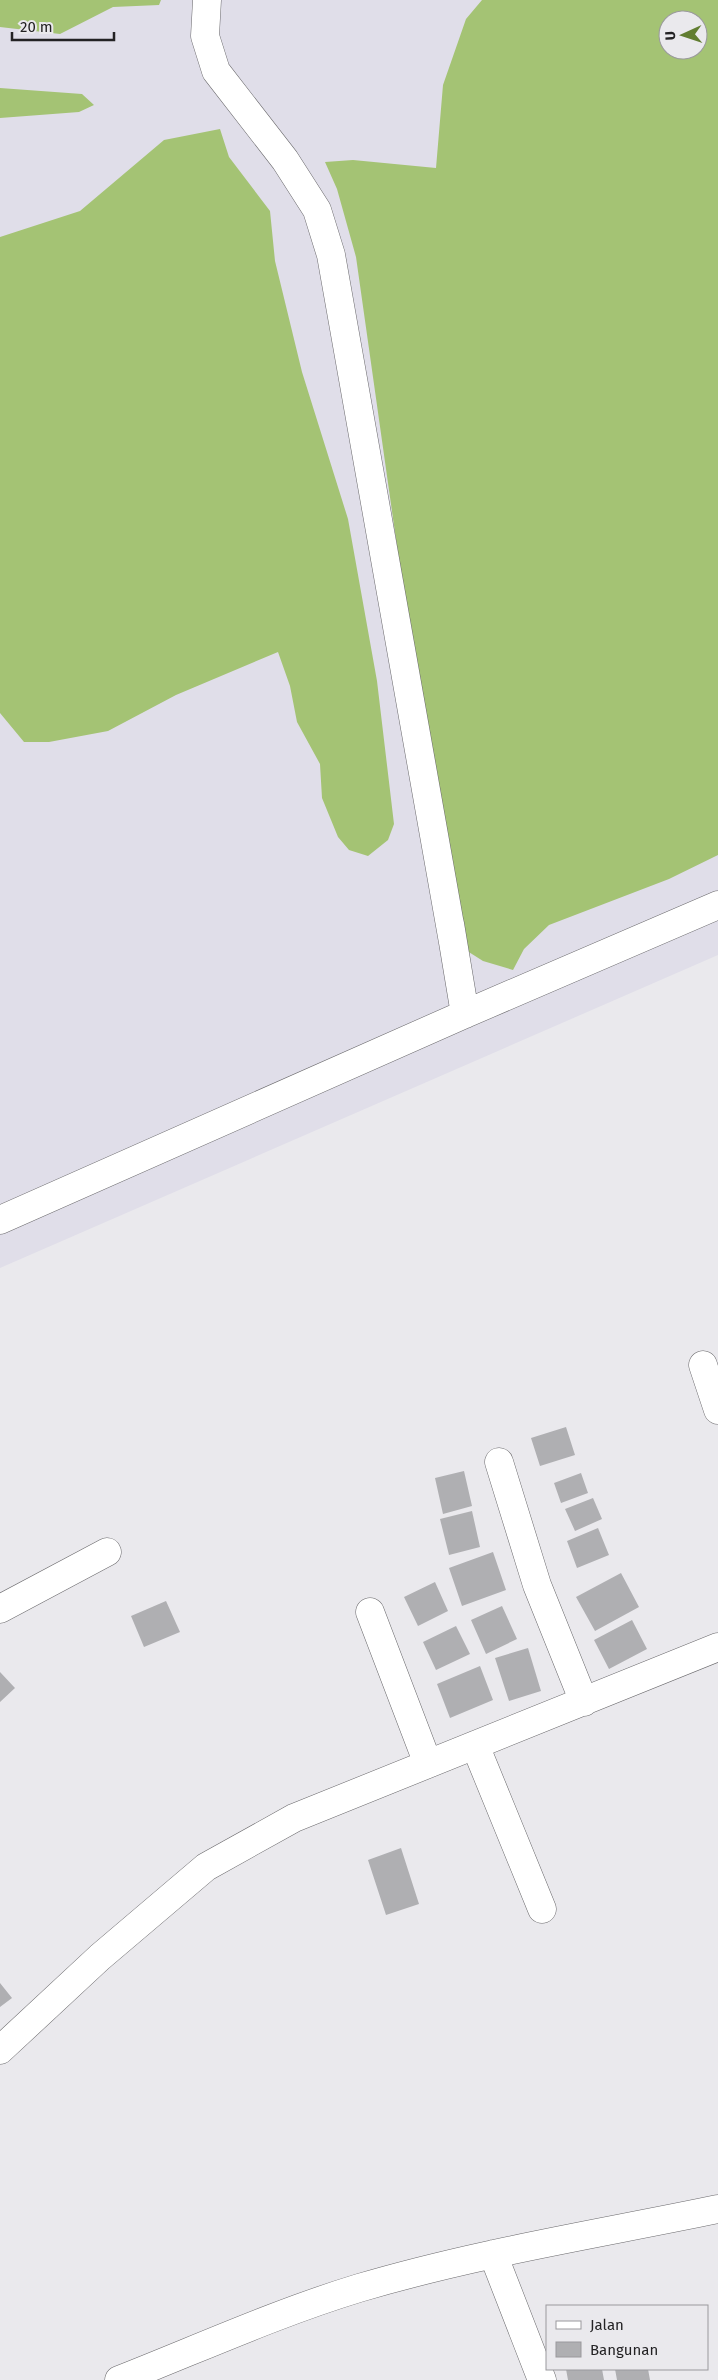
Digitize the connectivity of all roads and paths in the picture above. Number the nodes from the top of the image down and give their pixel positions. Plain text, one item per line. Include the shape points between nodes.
1 (207, 0) edge
2 (348, 336) dead end
3 (718, 905) edge
4 (451, 932) junction
5 (465, 1014) junction
6 (0, 1220) edge
7 (703, 1364) dead end
8 (718, 1410) edge
9 (498, 1462) dead end
10 (107, 1552) dead end
11 (0, 1609) edge
12 (370, 1612) dead end
13 (718, 1647) edge
14 (584, 1702) junction
15 (475, 1745) junction
16 (428, 1764) junction
17 (542, 1909) dead end
18 (0, 2050) edge
19 (718, 2209) edge
20 (492, 2254) junction
21 (119, 2380) edge
22 (542, 2380) edge

1 - 4 street via 205,36 216,71 285,160 317,210 331,255
2 - 4 street
3 - 5 street
4 - 5 street
5 - 6 street
7 - 8 street
9 - 14 street via 537,1586
10 - 11 street
12 - 16 street
13 - 14 street
14 - 15 street
15 - 16 street
15 - 17 street
16 - 18 street via 294,1818 206,1867 100,1957
19 - 20 street
20 - 21 street via 314,2303
20 - 22 street

